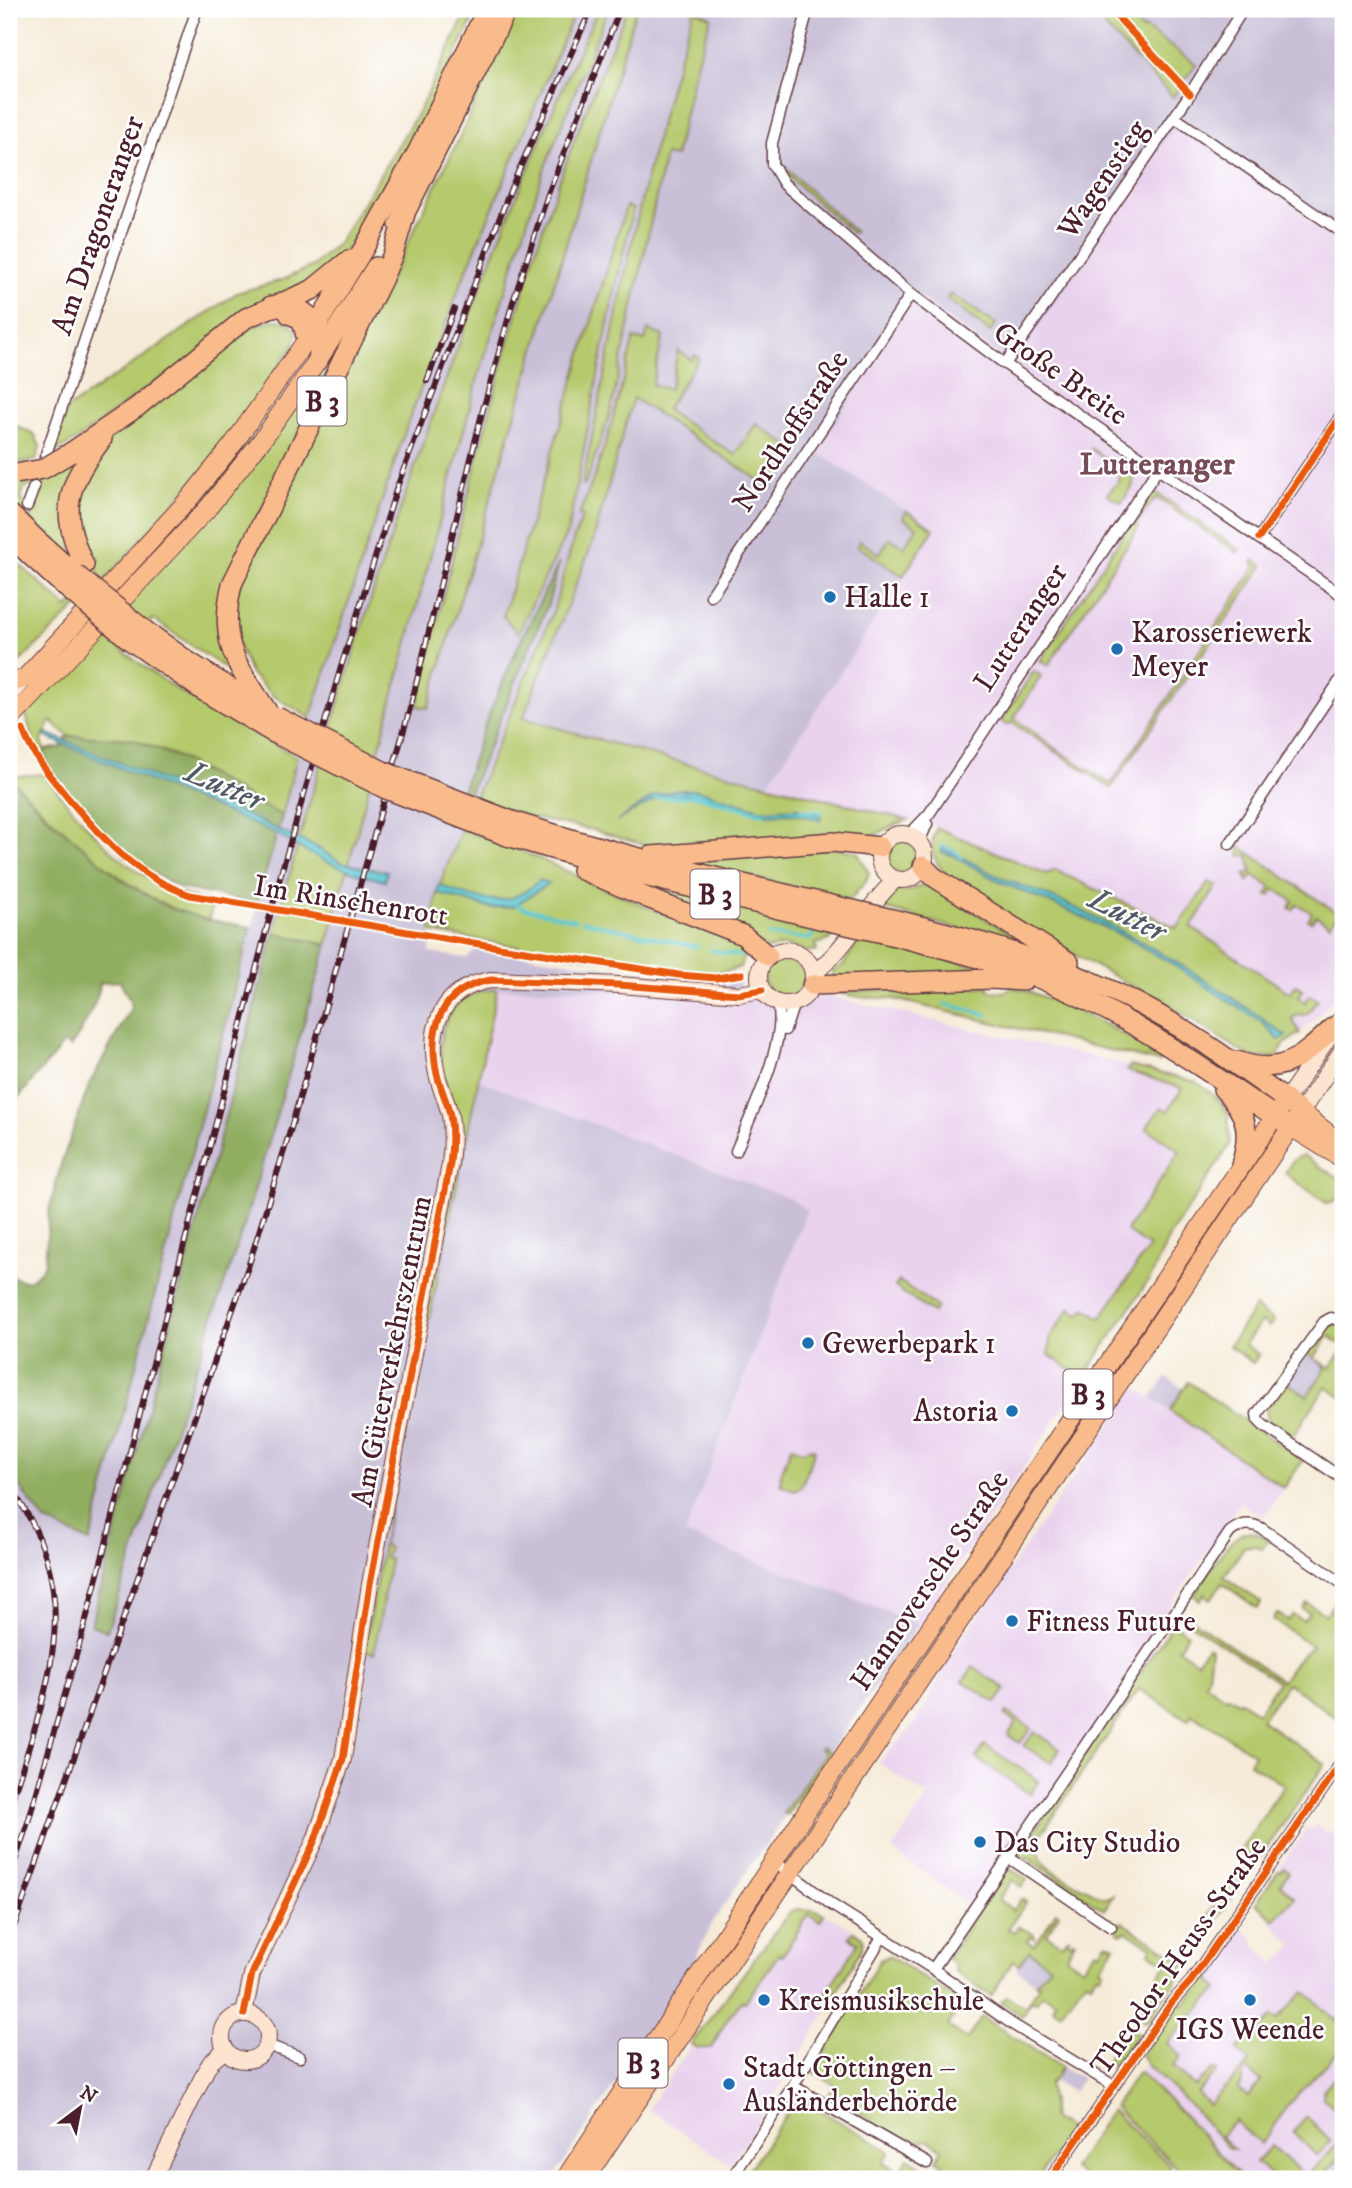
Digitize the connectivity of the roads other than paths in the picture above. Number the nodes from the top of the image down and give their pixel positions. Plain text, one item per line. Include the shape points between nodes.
1 (197, 9) edge
2 (487, 9) edge
3 (507, 9) edge
4 (808, 9) edge
5 (1242, 9) edge
6 (1174, 117) junction
7 (405, 214) junction
8 (1342, 229) edge
9 (363, 248) junction
10 (911, 293) junction
11 (271, 306) junction
12 (232, 330) junction
13 (313, 331) junction
14 (317, 361) junction
15 (1005, 364) junction
16 (1343, 413) edge
17 (111, 427) junction
18 (45, 457) dead end
19 (1157, 470) junction
20 (13, 474) edge
21 (34, 487) dead end
22 (27, 506) tunnel mouth
23 (9, 513) edge
24 (9, 535) edge
25 (1258, 538) junction
26 (34, 548) junction
27 (74, 575) junction
28 (711, 596) dead end
29 (1343, 596) edge
30 (137, 635) junction
31 (1343, 676) edge
32 (17, 681) edge
33 (9, 696) edge
34 (272, 720) junction
35 (9, 721) edge
36 (509, 828) junction
37 (914, 839) junction
38 (1230, 844) dead end
39 (538, 846) junction
40 (880, 847) junction
41 (635, 857) junction
42 (606, 866) junction
43 (923, 866) junction
44 (685, 871) junction
45 (890, 876) junction
46 (825, 912) junction
47 (887, 926) junction
48 (768, 956) junction
49 (811, 973) junction
50 (760, 984) junction
51 (1059, 988) junction
52 (1118, 993) junction
53 (776, 1002) junction
54 (794, 1003) junction
55 (1339, 1021) edge
56 (1343, 1049) edge
57 (1220, 1054) junction
58 (772, 1058) junction
59 (1208, 1072) junction
60 (1288, 1114) junction
61 (1343, 1145) edge
62 (736, 1151) dead end
63 (1343, 1158) edge
64 (1241, 1165) junction
65 (1343, 1321) edge
66 (1343, 1479) edge
67 (1343, 1584) edge
68 (1343, 1760) edge
69 (1008, 1857) junction
70 (772, 1864) junction
71 (789, 1876) junction
72 (1111, 1927) dead end
73 (882, 1937) junction
74 (933, 1969) junction
75 (244, 2014) junction
76 (267, 2045) junction
77 (226, 2049) junction
78 (300, 2057) dead end
79 (793, 2086) junction
80 (1114, 2086) junction
81 (927, 2163) dead end
82 (153, 2179) edge
83 (565, 2179) edge
84 (585, 2179) edge
85 (731, 2179) edge
86 (1050, 2179) edge

1 - 18 street, Am Dragoneranger
2 - 9 highway, B 3 via 419,149
3 - 7 highway, B 3
4 - 10 street, Große Breite via 772,143 772,164 792,191
5 - 6 street
6 - 8 street, Wagenstieg
6 - 15 street, Wagenstieg
7 - 14 highway, B 3
7 - 34 highway, B 3 via 382,280 232,584 226,631 232,653
9 - 11 highway via 312,290
9 - 13 highway, B 3
10 - 15 street, Große Breite
10 - 28 street, Nordhoffstraße
11 - 12 highway via 249,315
11 - 13 highway via 301,310
12 - 13 highway via 284,313
12 - 17 highway
13 - 14 main road via 323,338
13 - 32 main road, B 3 via 190,498
14 - 35 main road, B 3 via 208,508
15 - 19 street, Große Breite
16 - 25 street
17 - 20 highway, bridge via 43,469
17 - 27 highway via 83,465 69,494
19 - 25 street, Große Breite
19 - 37 street, Lutteranger
21 - 22 street
23 - 26 highway, bridge
24 - 26 highway, bridge
25 - 29 street, Große Breite
26 - 27 highway
27 - 30 highway, B 3, bridge
27 - 30 highway, B 3, bridge
30 - 34 highway, B 3 via 202,690
31 - 38 street
32 - 33 street, B 3
34 - 36 highway, B 3, bridge
36 - 39 highway, B 3
36 - 41 highway, B 3
37 - 40 street via 893,835
37 - 43 street, Lutteranger via 924,852
39 - 42 highway, B 3
39 - 48 highway via 611,883 743,935
40 - 41 highway via 832,842
40 - 45 street via 878,860
41 - 44 highway, B 3
42 - 44 highway, B 3
42 - 46 highway, B 3
43 - 45 street via 912,878
43 - 52 highway
44 - 46 highway, B 3
45 - 49 street via 836,955
46 - 47 highway, B 3, bridge
47 - 51 highway, B 3
47 - 52 highway, B 3 via 1002,948
48 - 49 street via 784,949 800,954
48 - 50 street via 760,968
49 - 51 highway via 992,979
49 - 54 street via 805,996
50 - 53 street
50 - 75 street, Am Güterverkehrszentrum via 726,994 491,980 461,991 439,1017 433,1051 450,1115 450,1164 368,1594 348,1735 328,1808 254,1969
51 - 59 highway, B 3 via 1155,1037
52 - 57 highway, B 3
53 - 54 street
53 - 58 street via 781,1019
54 - 58 street
55 - 57 highway via 1307,1052 1284,1065 1258,1067
55 - 60 street, Hannoversche Straße
56 - 60 street, Hannoversche Straße
57 - 60 highway, B 3
58 - 62 street
59 - 60 highway
59 - 64 highway, B 3 via 1237,1104 1245,1122 1247,1142
60 - 61 main road
60 - 63 main road
60 - 64 main road, Hannoversche Straße / B 3
60 - 71 main road, Hannoversche Straße / B 3
64 - 70 main road, Hannoversche Straße / B 3
65 - 66 street via 1331,1318 1324,1322 1257,1413 1263,1425
67 - 69 street via 1261,1528 1249,1523 1230,1532
68 - 80 street, Theodor-Heuss-Straße
69 - 72 street
69 - 74 street
70 - 71 street
70 - 83 main road, Hannoversche Straße / B 3
71 - 73 street via 820,1901
71 - 84 main road, Hannoversche Straße / B 3
73 - 74 street
73 - 79 street
74 - 80 street
75 - 76 street via 264,2024
75 - 77 street via 234,2017 224,2029
76 - 77 street via 250,2059 239,2059
76 - 78 street
77 - 82 street via 206,2070
79 - 81 street
79 - 85 street
80 - 86 street, Theodor-Heuss-Straße

